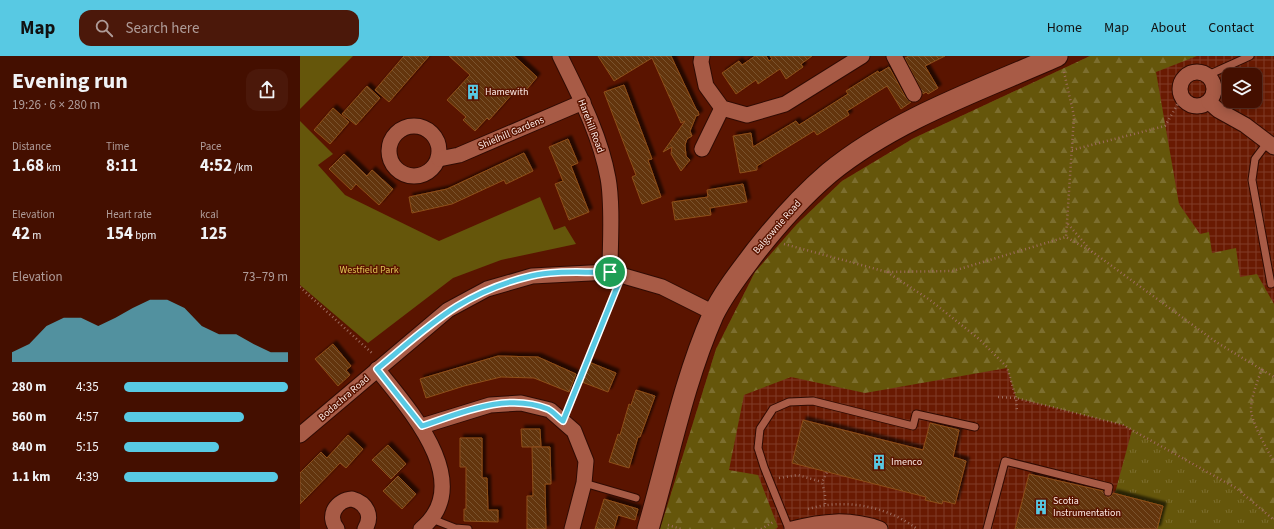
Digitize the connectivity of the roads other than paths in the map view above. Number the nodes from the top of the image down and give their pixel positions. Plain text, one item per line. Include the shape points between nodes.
1 (560, 56) edge
2 (702, 56) edge
3 (862, 56) edge
4 (894, 56) edge
5 (1250, 56) edge
6 (1060, 64) edge
7 (1208, 75) junction
8 (914, 94) dead end
9 (583, 102) junction
10 (1209, 102) junction
11 (722, 108) junction
12 (1271, 145) edge
13 (702, 149) dead end
14 (439, 159) dead end
15 (616, 274) junction
16 (1271, 284) dead end
17 (714, 313) junction
18 (377, 369) junction
19 (422, 426) junction
20 (975, 428) dead end
21 (300, 435) edge
22 (584, 483) junction
23 (1108, 492) dead end
24 (636, 498) dead end
25 (432, 519) junction
26 (337, 529) edge
27 (365, 529) edge
28 (421, 529) edge
29 (468, 529) edge
30 (572, 529) edge
31 (648, 529) edge
32 (791, 529) edge
33 (880, 529) edge
34 (987, 529) edge

1 - 9 street, Harehill Road
2 - 11 street via 706,86
3 - 11 street via 785,104 747,114
4 - 8 street
5 - 7 lane
6 - 17 street, Balgownie Road via 901,127 830,173 795,204 765,239 741,270
7 - 10 street via 1214,85
7 - 10 street via 1198,72 1188,74 1182,82 1180,92 1182,97 1194,106
9 - 14 street, Shielhill Gardens via 459,155
9 - 15 street, Harehill Road via 598,139 608,178
10 - 12 street via 1218,110 1246,125
11 - 13 street
12 - 16 lane via 1255,159 1252,180
15 - 17 street, Bodachra Road via 662,286
15 - 18 street, Bodachra Road via 532,276 487,289 448,310
17 - 31 street, Balgownie Road via 692,369
18 - 19 street
18 - 21 street, Bodachra Road
19 - 22 street via 490,405 521,403 550,410 574,431 586,461
19 - 25 street via 441,469 443,487
20 - 32 lane via 916,414 913,426 813,401 789,402 773,409 760,428 758,448
22 - 24 lane
22 - 30 street
23 - 34 lane via 1109,487 1005,461
25 - 28 street
25 - 29 lane via 455,528
26 - 27 street via 333,520 335,507 340,502 352,499 368,510 369,517
32 - 33 street via 822,522 854,522

